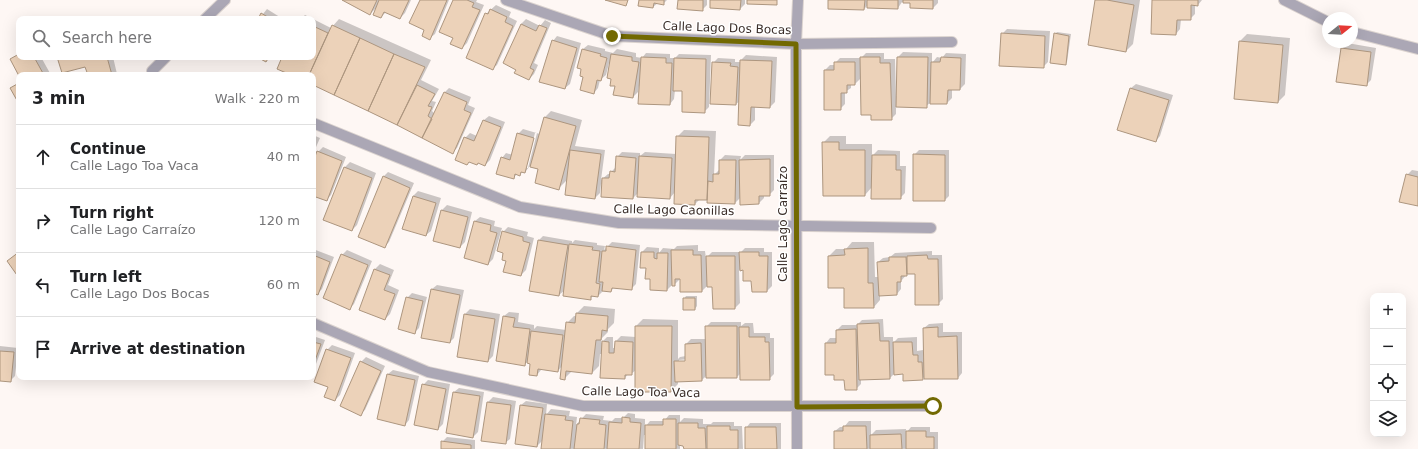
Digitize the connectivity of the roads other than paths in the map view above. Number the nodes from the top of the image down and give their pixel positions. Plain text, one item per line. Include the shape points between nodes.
1 (225, 0) edge
2 (506, 0) edge
3 (798, 0) edge
4 (1284, 0) edge
5 (208, 16) edge
6 (1322, 19) edge
7 (1358, 34) edge
8 (952, 42) dead end
9 (796, 44) junction
10 (1418, 49) edge
11 (163, 60) edge
12 (152, 71) dead end
13 (316, 124) edge
14 (796, 225) junction
15 (931, 228) dead end
16 (316, 324) edge
17 (933, 406) dead end
18 (797, 407) junction
19 (797, 449) edge

1 - 5 street
2 - 9 street, Calle Lago Dos Bocas via 612,36
3 - 9 street, Calle Lago Carraízo
4 - 6 street
7 - 10 street
8 - 9 street, Calle Lago Dos Bocas
9 - 14 street, Calle Lago Carraízo
11 - 12 street
13 - 14 street, Calle Lago Caonillas via 520,208 619,224
14 - 15 street, Calle Lago Caonillas
14 - 18 street, Calle Lago Carraízo
16 - 18 street, Calle Lago Toa Vaca via 428,372 583,406
17 - 18 street, Calle Lago Toa Vaca
18 - 19 street, Calle Lago Carraízo

